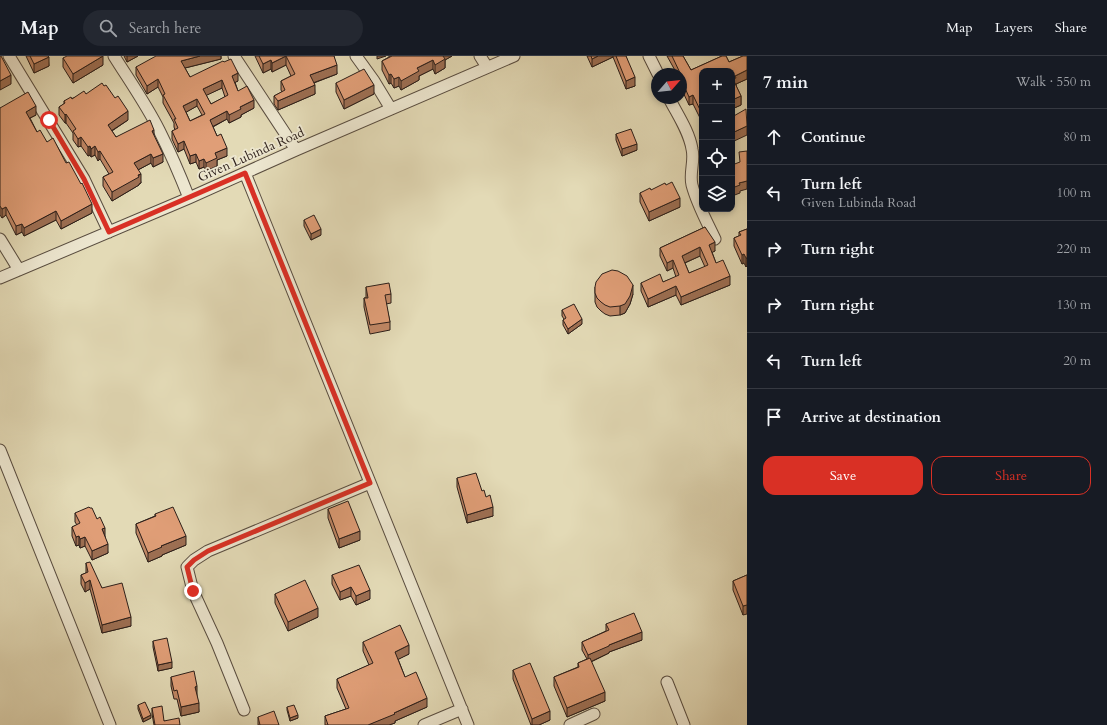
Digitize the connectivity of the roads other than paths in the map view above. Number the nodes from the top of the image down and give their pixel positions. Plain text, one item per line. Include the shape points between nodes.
1 (9, 56) edge
2 (114, 56) edge
3 (234, 56) edge
4 (356, 56) edge
5 (480, 56) edge
6 (514, 56) edge
7 (649, 56) edge
8 (487, 67) junction
9 (655, 68) edge
10 (673, 104) edge
11 (391, 109) junction
12 (296, 150) junction
13 (245, 173) junction
14 (189, 198) junction
15 (109, 232) junction
16 (0, 239) edge
17 (715, 239) edge
18 (19, 270) junction
19 (0, 278) edge
20 (0, 450) edge
21 (370, 483) junction
22 (667, 682) dead end
23 (462, 709) junction
24 (244, 710) dead end
25 (594, 714) dead end
26 (110, 725) edge
27 (424, 725) edge
28 (468, 725) edge
29 (570, 725) edge
30 (684, 725) edge

1 - 15 street via 84,179
2 - 14 street via 158,129
3 - 12 street
4 - 11 street
5 - 8 street
6 - 8 street, Given Lubinda Road
7 - 9 street
8 - 11 street, Given Lubinda Road
10 - 17 street via 690,140 692,184
11 - 12 street, Given Lubinda Road
12 - 13 street, Given Lubinda Road
13 - 14 street, Given Lubinda Road
13 - 21 street
14 - 15 street, Given Lubinda Road
15 - 18 street, Given Lubinda Road
16 - 18 street
18 - 19 street, Given Lubinda Road
20 - 26 street
21 - 23 street
21 - 24 street via 208,551 187,567 193,591
22 - 30 street
23 - 27 street
23 - 28 street
25 - 29 street

